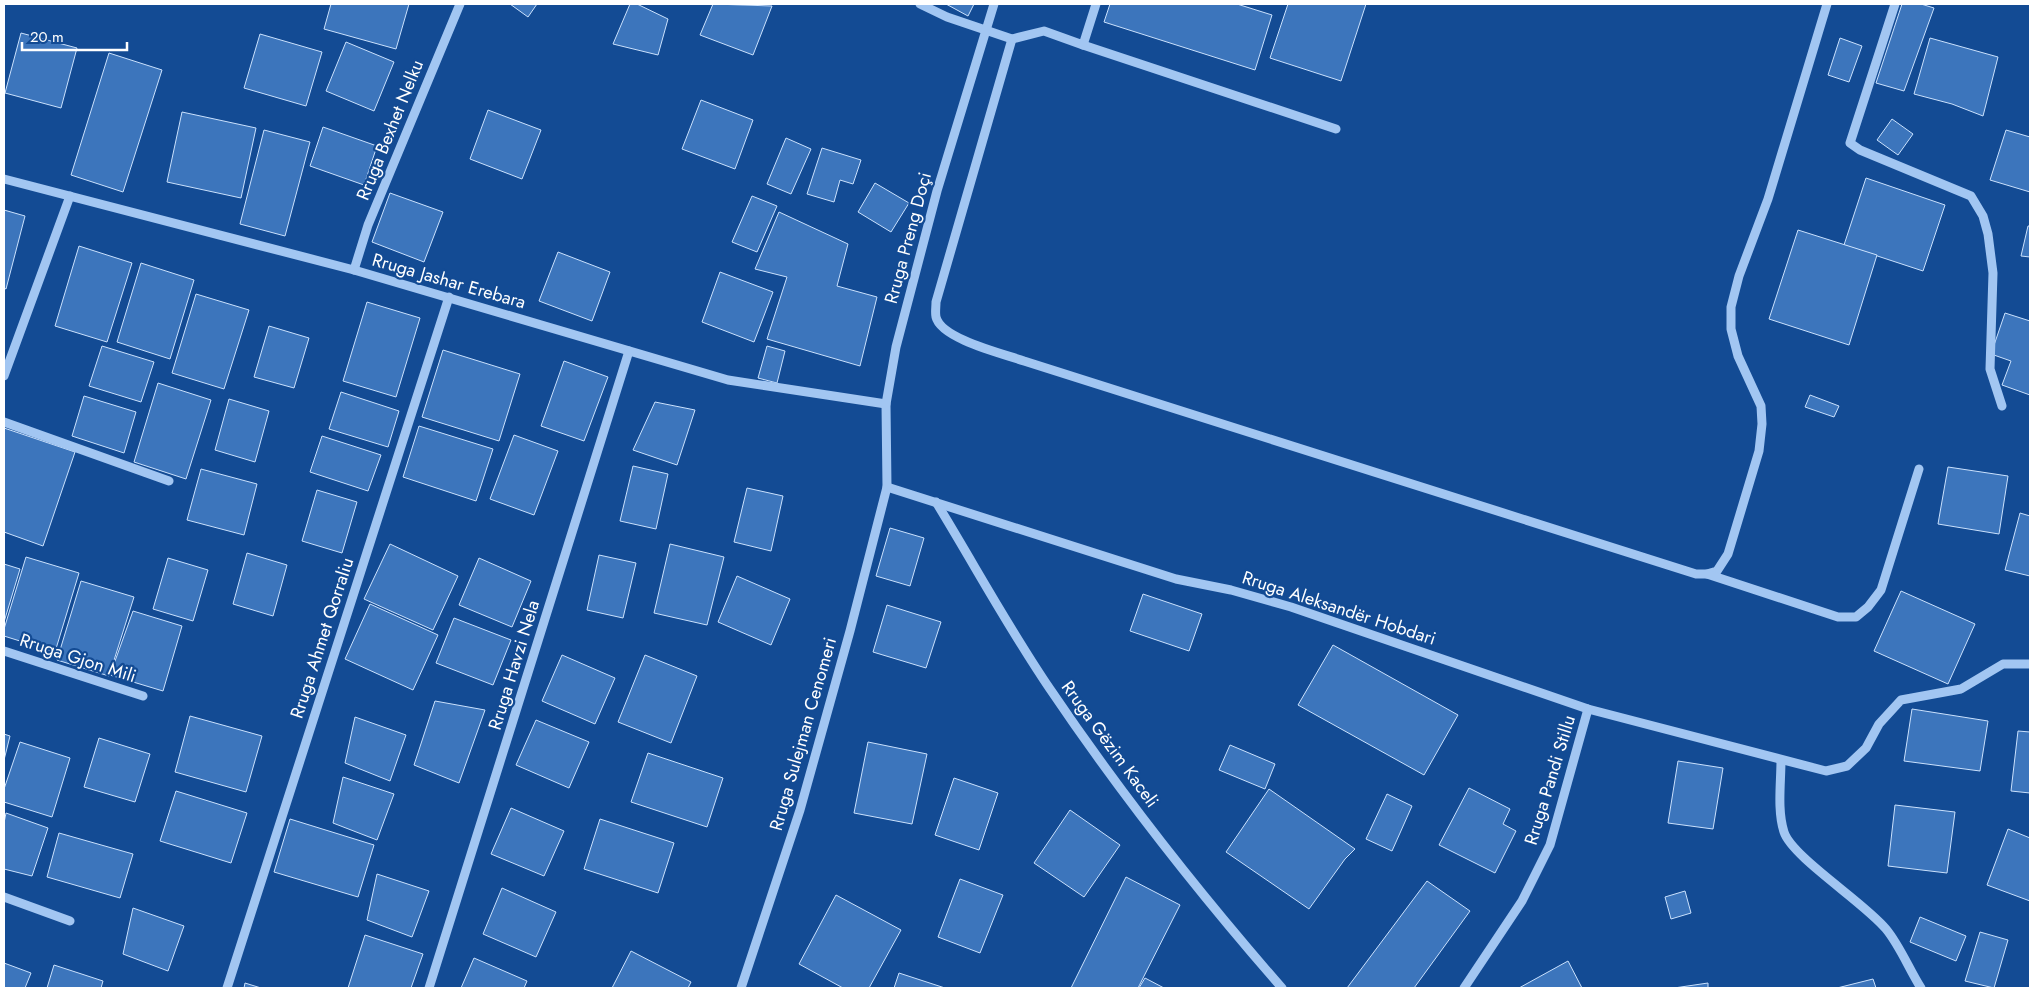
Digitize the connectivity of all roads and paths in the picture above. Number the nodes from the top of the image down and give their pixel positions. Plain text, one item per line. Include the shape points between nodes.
1 (460, 4) edge
2 (920, 4) edge
3 (994, 4) edge
4 (1096, 4) edge
5 (1827, 4) edge
6 (1895, 4) edge
7 (985, 32) junction
8 (1012, 39) junction
9 (1084, 45) junction
10 (1336, 129) dead end
11 (4, 179) edge
12 (70, 196) junction
13 (354, 270) junction
14 (449, 297) junction
15 (629, 351) junction
16 (4, 376) edge
17 (886, 404) junction
18 (2002, 406) dead end
19 (4, 422) edge
20 (1919, 469) dead end
21 (169, 481) dead end
22 (887, 486) junction
23 (936, 502) junction
24 (1707, 574) junction
25 (4, 651) edge
26 (2030, 664) edge
27 (143, 696) dead end
28 (1588, 709) junction
29 (1781, 760) junction
30 (4, 898) edge
31 (70, 921) dead end
32 (227, 988) edge
33 (429, 988) edge
34 (741, 988) edge
35 (1282, 988) edge
36 (1464, 988) edge
37 (1921, 988) edge

1 - 13 street, Rruga Bexhet Nelku via 368,225
2 - 7 street
3 - 7 street, Rruga Preng Doçi
4 - 9 street
5 - 24 street via 1768,199 1731,306 1731,329 1738,356 1760,406 1762,424 1759,451 1728,554 1717,571
6 - 18 street via 1850,143 1970,196 1983,216 1993,273 1990,370
7 - 8 street
7 - 17 street, Rruga Preng Doçi via 909,293
8 - 9 street via 1044,31
8 - 24 street via 936,302 936,318 944,330 960,339 1024,361 1696,574
9 - 10 street
11 - 12 street, Rruga Jashar Erebara
12 - 13 street, Rruga Jashar Erebara
12 - 16 street
13 - 14 street, Rruga Jashar Erebara
14 - 15 street, Rruga Jashar Erebara
14 - 32 street, Rruga Ahmet Qorraliu
15 - 17 street, Rruga Jashar Erebara via 728,380
15 - 33 street, Rruga Havzi Nela
17 - 22 street, Rruga Preng Doçi
19 - 21 street
20 - 24 street via 1880,590 1856,617 1838,618
22 - 23 street, Rruga Aleksandër Hobdari
22 - 34 street, Rruga Sulejman Cenomeri via 800,810
23 - 28 street, Rruga Aleksandër Hobdari via 1176,579 1291,607
23 - 35 street, Rruga Gëzim Kaceli via 1049,688 1209,904
25 - 27 street, Rruga Gjon Mili
26 - 29 street, Rruga Aleksandër Hobdari via 2003,664 1961,689 1901,700 1879,724 1866,748 1848,766 1826,772
28 - 29 street, Rruga Aleksandër Hobdari
28 - 36 street, Rruga Pandi Stillu via 1550,845 1522,901
29 - 37 street via 1780,815 1784,834 1794,848 1886,929
30 - 31 street

